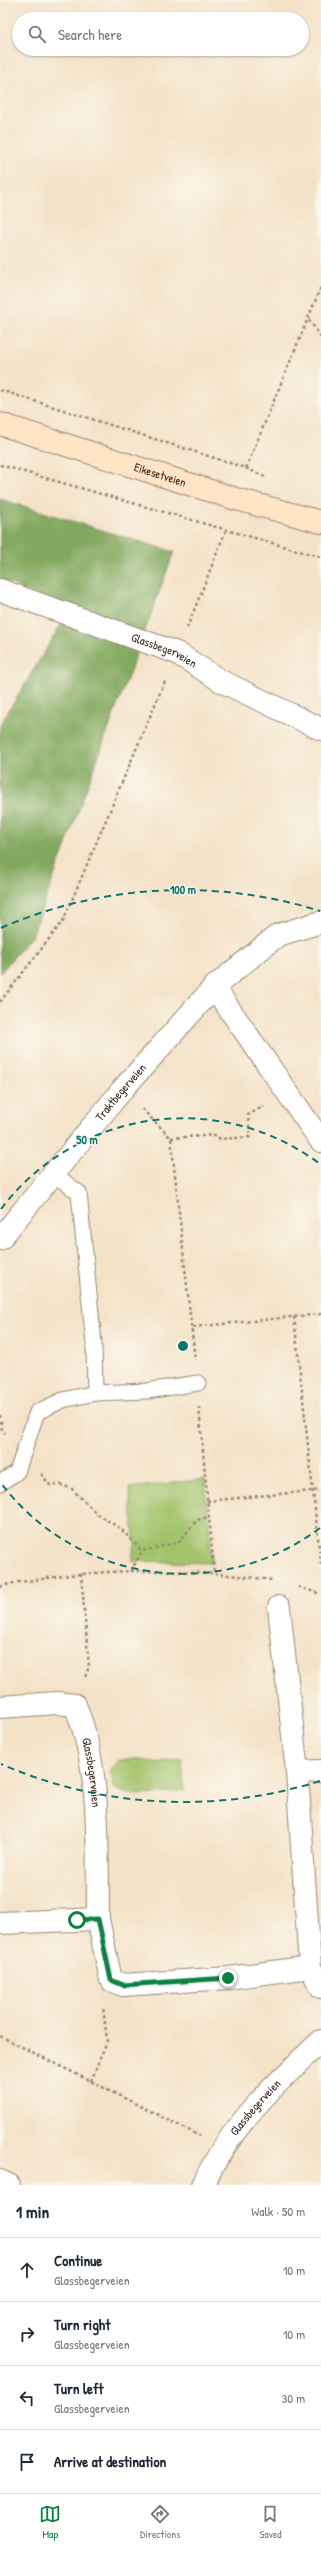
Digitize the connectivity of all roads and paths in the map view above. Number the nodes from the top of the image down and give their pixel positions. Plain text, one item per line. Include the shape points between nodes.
1 (321, 287) edge
2 (308, 320) junction
3 (321, 337) edge
4 (0, 390) edge
5 (0, 424) edge
6 (0, 465) edge
7 (246, 468) junction
8 (267, 478) dead end
9 (321, 522) edge
10 (226, 530) junction
11 (321, 556) edge
12 (0, 590) edge
13 (177, 653) junction
14 (321, 729) edge
15 (321, 922) edge
16 (214, 987) junction
17 (0, 1002) edge
18 (122, 1090) junction
19 (248, 1115) dead end
20 (171, 1138) junction
21 (321, 1141) edge
22 (54, 1174) junction
23 (0, 1239) edge
24 (321, 1314) edge
25 (294, 1317) junction
26 (192, 1327) junction
27 (198, 1383) junction
28 (95, 1393) junction
29 (23, 1453) junction
30 (0, 1484) edge
31 (321, 1490) edge
32 (313, 1491) junction
33 (207, 1501) junction
34 (209, 1516) junction
35 (142, 1551) junction
36 (321, 1565) edge
37 (131, 1571) junction
38 (214, 1572) junction
39 (81, 1573) junction
40 (278, 1581) dead end
41 (292, 1585) dead end
42 (0, 1587) edge
43 (321, 1594) edge
44 (279, 1607) dead end
45 (75, 1705) junction
46 (0, 1707) edge
47 (321, 1771) edge
48 (297, 1772) junction
49 (98, 1919) junction
50 (0, 1923) edge
51 (310, 1968) junction
52 (111, 1980) junction
53 (321, 1987) edge
54 (0, 2036) edge
55 (321, 2041) edge
56 (91, 2081) junction
57 (224, 2146) junction
58 (0, 2180) edge
59 (9, 2185) edge
60 (202, 2185) edge

1 - 2 path
2 - 3 path
2 - 7 path
4 - 7 path
5 - 9 main road, Eikesetveien via 236,499
6 - 10 path
7 - 8 path
10 - 11 path
10 - 13 path
12 - 13 street, Glassbegerveien
13 - 14 street, Glassbegerveien via 221,681
13 - 17 path via 63,921
15 - 16 street, Traktbegerveien via 278,935
16 - 18 street, Traktbegerveien
16 - 21 street
18 - 20 path
18 - 22 street, Traktbegerveien
19 - 20 path via 250,1137 220,1139 216,1135
20 - 26 path
22 - 23 street, Traktbegerveien
22 - 28 lane via 79,1193 94,1344
24 - 25 path
25 - 26 path
25 - 32 path
26 - 27 path
27 - 28 lane via 147,1391
27 - 33 path
28 - 29 lane via 63,1400 37,1412
29 - 30 lane via 17,1472
29 - 35 path via 50,1486 61,1485 71,1488 97,1514 121,1529
31 - 32 path
32 - 33 path
32 - 36 path
33 - 34 path
34 - 35 path via 197,1520 179,1542
34 - 38 path
35 - 37 path
37 - 38 path
37 - 39 path
38 - 40 path
39 - 42 path
39 - 45 path via 89,1667
41 - 43 path
44 - 48 street
45 - 46 street via 57,1703
45 - 49 street, Glassbegerveien via 85,1730 96,1809
47 - 48 street
48 - 51 street
49 - 50 street
49 - 52 street, Glassbegerveien
51 - 52 street via 228,1978 123,1985
51 - 53 street
52 - 56 path via 102,1998 107,2041
54 - 56 path
55 - 57 street, Glassbegerveien via 257,2103
56 - 57 path
57 - 60 street, Glassbegerveien
58 - 59 street

